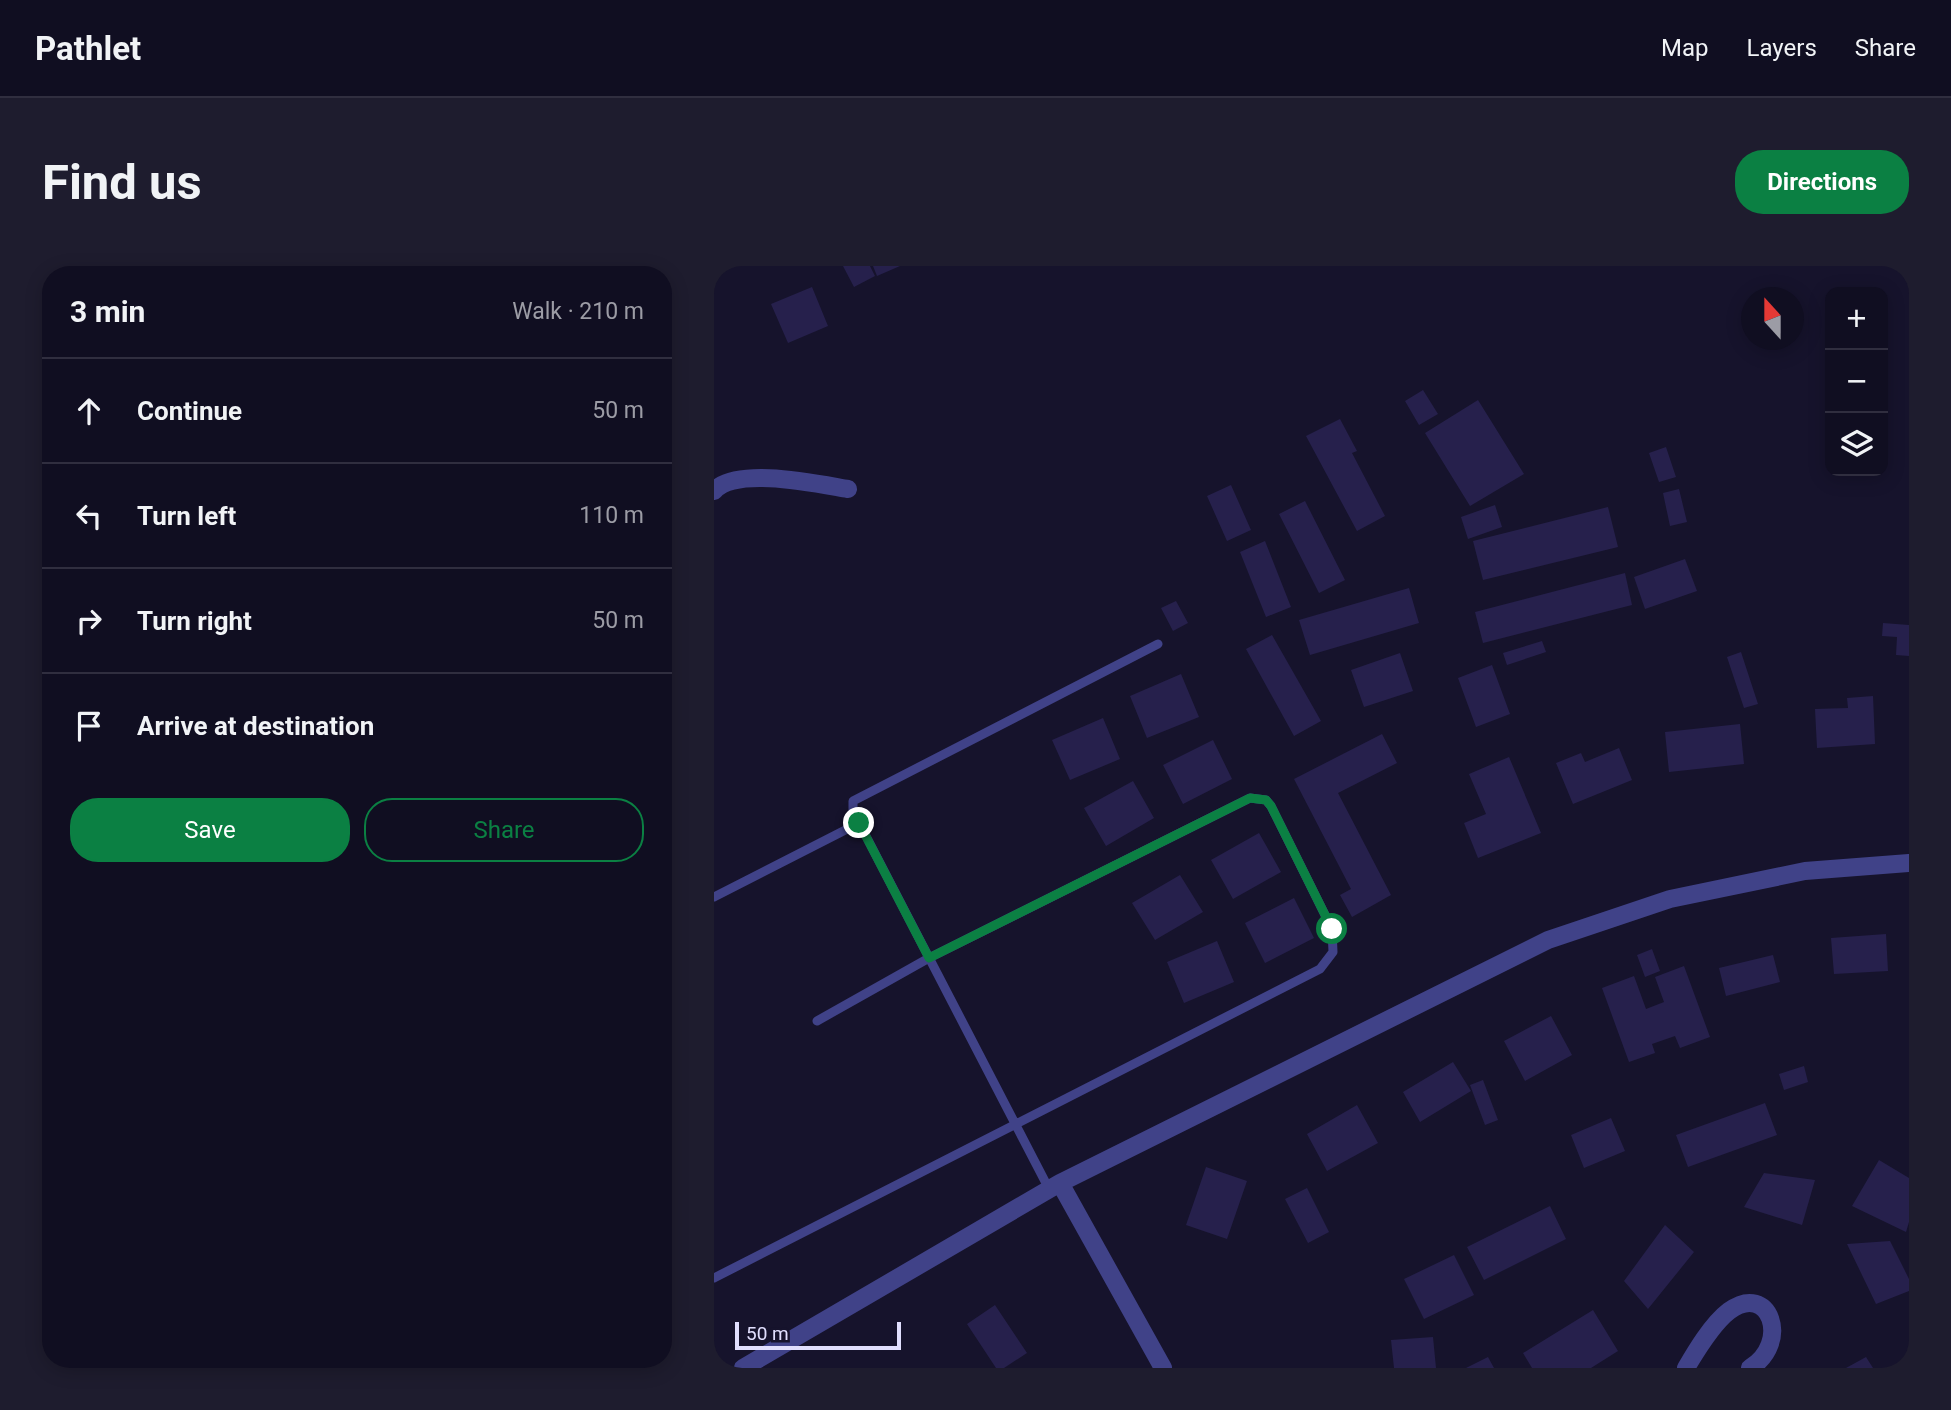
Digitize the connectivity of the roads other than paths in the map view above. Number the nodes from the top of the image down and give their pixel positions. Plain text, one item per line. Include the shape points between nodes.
1 (848, 489) dead end
2 (714, 491) edge
3 (1158, 644) dead end
4 (859, 823) junction
5 (1909, 863) edge
6 (714, 897) edge
7 (929, 958) junction
8 (817, 1020) dead end
9 (1015, 1124) junction
10 (1054, 1186) junction
11 (714, 1278) edge
12 (743, 1368) edge
13 (1163, 1368) edge
14 (1686, 1368) edge
15 (1750, 1368) edge

1 - 2 street via 802,481 744,479 719,485
3 - 4 lane via 864,793 853,801
4 - 6 lane
4 - 7 lane
5 - 10 street via 1805,871 1670,899 1548,940
7 - 8 lane
7 - 9 lane
7 - 9 lane via 1237,802 1250,798 1266,800 1271,806 1332,929 1333,952 1328,960 1320,969
9 - 10 lane
9 - 11 lane
10 - 12 street
10 - 13 street
14 - 15 street via 1727,1312 1750,1304 1764,1308 1775,1330 1770,1346

